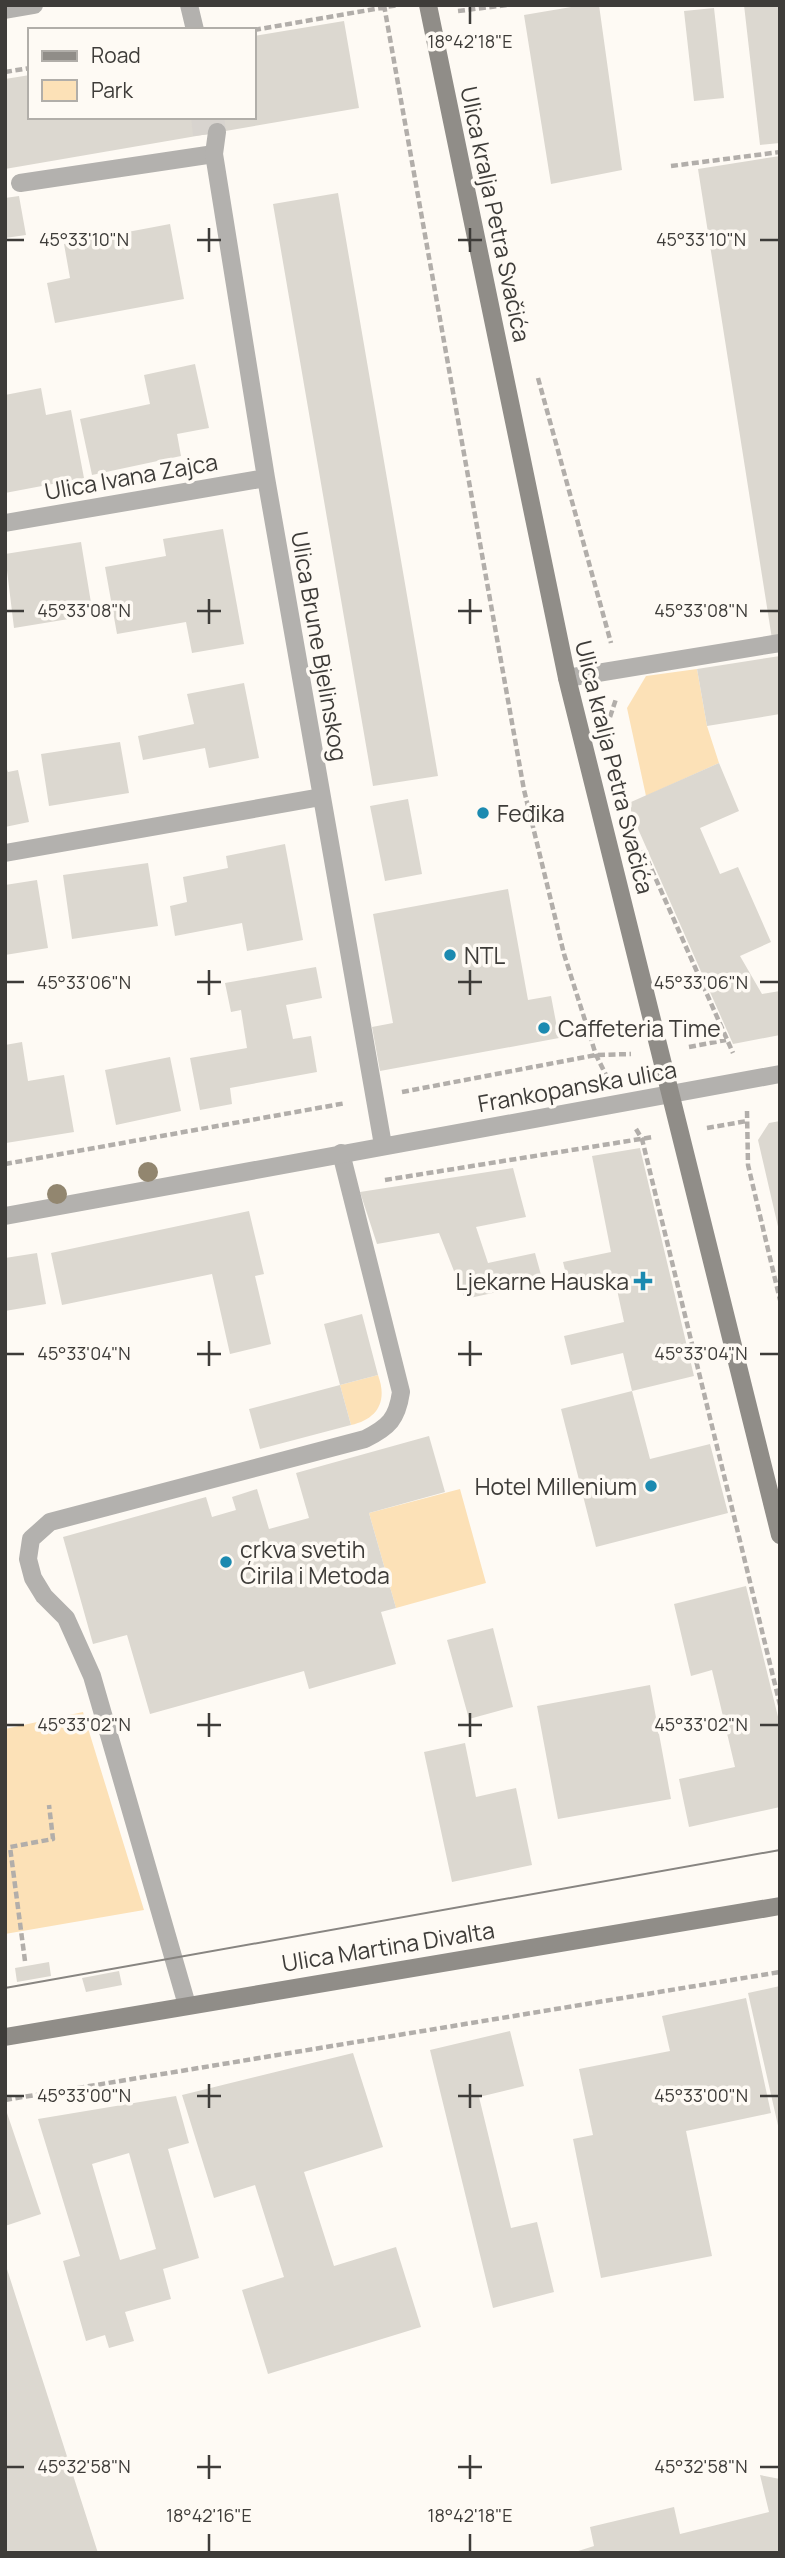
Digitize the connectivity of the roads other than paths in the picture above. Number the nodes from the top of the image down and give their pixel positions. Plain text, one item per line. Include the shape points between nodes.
1 (34, 5) edge
2 (189, 5) edge
3 (428, 5) edge
4 (5, 10) edge
5 (193, 28) edge
6 (210, 134) tunnel mouth
7 (214, 154) junction
8 (20, 183) dead end
9 (266, 478) junction
10 (5, 523) edge
11 (780, 643) edge
12 (567, 678) junction
13 (321, 796) junction
14 (5, 853) edge
15 (780, 1074) edge
16 (671, 1094) junction
17 (383, 1145) junction
18 (341, 1153) junction
19 (5, 1216) edge
20 (780, 1535) edge
21 (780, 1906) edge
22 (187, 2005) junction
23 (5, 2037) edge

1 - 4 street
2 - 5 street
3 - 12 main road, Ulica kralja Petra Svačića
6 - 7 street, Ulica Brune Bjelinskog
7 - 8 street
7 - 9 street, Ulica Brune Bjelinskog
9 - 10 street, Ulica Ivana Zajca
9 - 13 street, Ulica Brune Bjelinskog
11 - 12 street
12 - 16 main road, Ulica kralja Petra Svačića
13 - 14 street
13 - 17 street, Ulica Brune Bjelinskog
15 - 16 street, Frankopanska ulica
16 - 17 street, Frankopanska ulica
16 - 20 main road, Ulica kralja Petra Svačića
17 - 18 street, Frankopanska ulica
18 - 19 street, Frankopanska ulica
18 - 22 street via 401,1392 398,1413 388,1427 365,1438 50,1522 31,1539 28,1559 33,1578 66,1618 92,1676
21 - 22 main road, Ulica Martina Divalta
22 - 23 main road, Ulica Martina Divalta

